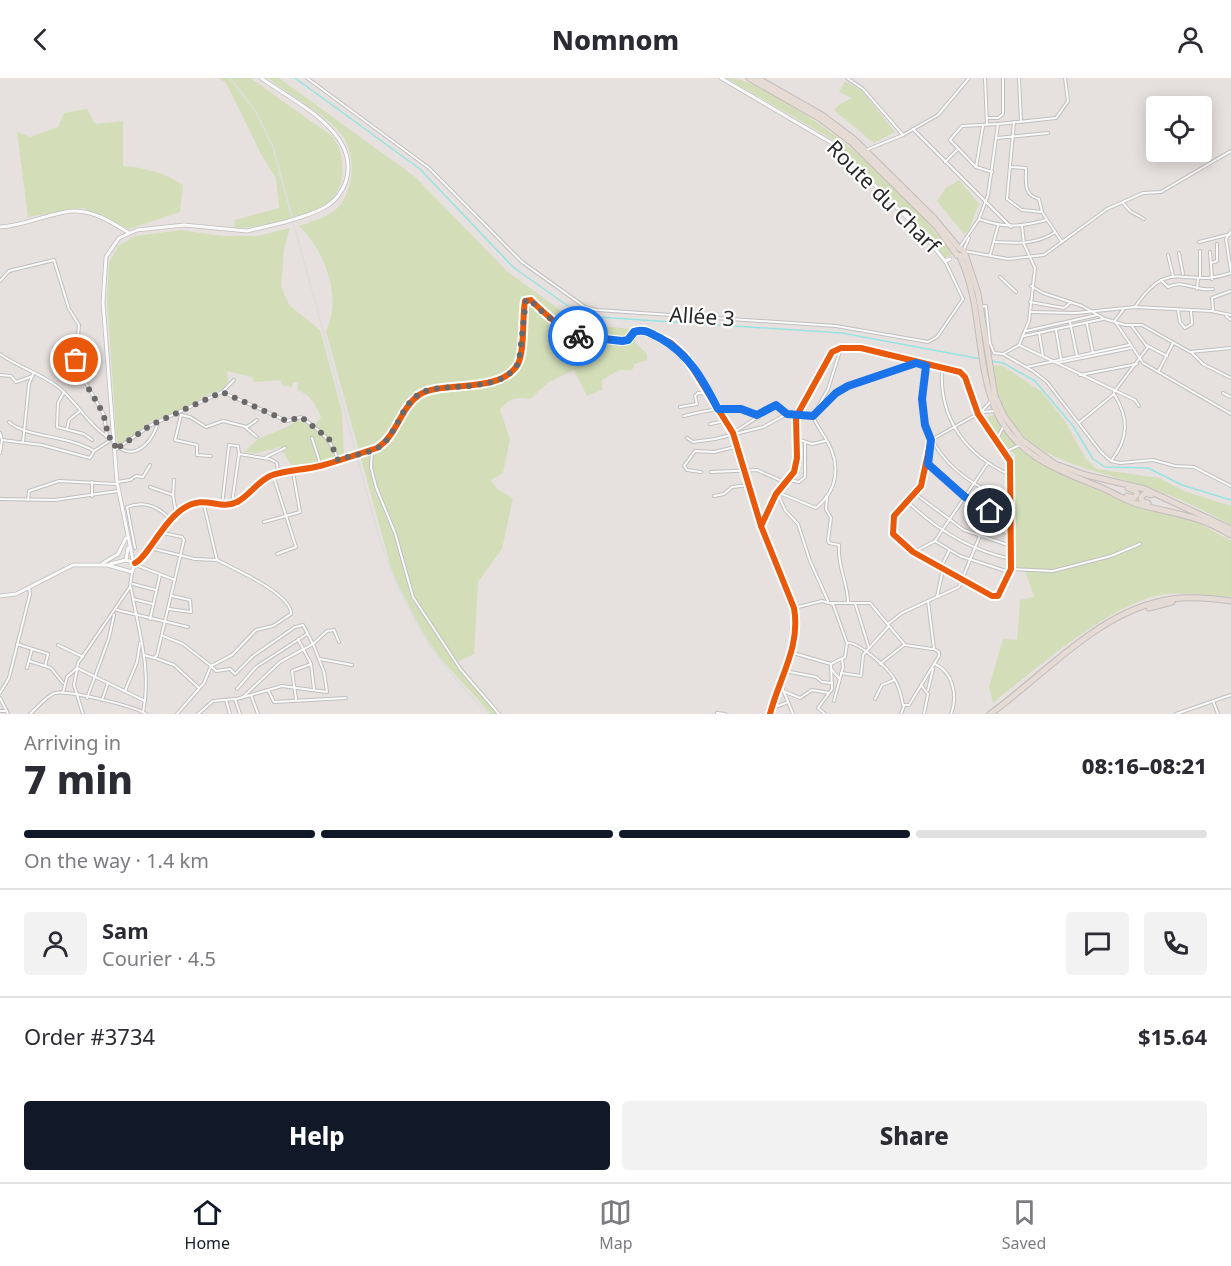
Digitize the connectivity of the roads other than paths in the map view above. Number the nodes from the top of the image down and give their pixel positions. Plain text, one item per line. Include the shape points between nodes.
1 (261, 78) edge
2 (307, 78) edge
3 (721, 78) edge
4 (749, 78) edge
5 (758, 78) edge
6 (847, 78) edge
7 (969, 78) edge
8 (985, 78) edge
9 (1003, 78) edge
10 (1019, 78) edge
11 (1065, 78) edge
12 (987, 118) junction
13 (1014, 122) junction
14 (1021, 122) junction
15 (985, 124) junction
16 (998, 124) junction
17 (913, 129) junction
18 (1048, 133) dead end
19 (903, 135) junction
20 (997, 138) junction
21 (1015, 138) junction
22 (866, 150) junction
23 (957, 150) junction
24 (1231, 151) edge
25 (945, 162) junction
26 (976, 167) junction
27 (1010, 167) junction
28 (992, 172) junction
29 (986, 202) junction
30 (1123, 202) junction
31 (1042, 212) junction
32 (979, 219) junction
33 (1144, 219) dead end
34 (1047, 220) junction
35 (998, 226) junction
36 (1022, 226) junction
37 (0, 227) edge
38 (1011, 227) junction
39 (129, 233) junction
40 (1054, 233) junction
41 (1230, 233) edge
42 (994, 242) junction
43 (1062, 242) junction
44 (1199, 242) dead end
45 (1024, 244) junction
46 (1217, 244) dead end
47 (1200, 251) dead end
48 (960, 252) junction
49 (1210, 252) dead end
50 (1179, 253) dead end
51 (1168, 255) dead end
52 (990, 256) junction
53 (1031, 258) junction
54 (947, 260) junction
55 (1211, 263) junction
56 (1230, 263) edge
57 (1231, 272) edge
58 (1183, 274) junction
59 (1173, 276) junction
60 (1000, 277) dead end
61 (1199, 278) junction
62 (1212, 279) junction
63 (1161, 280) junction
64 (0, 281) edge
65 (1031, 286) junction
66 (1197, 289) junction
67 (1213, 289) dead end
68 (1231, 291) edge
69 (1016, 292) dead end
70 (963, 299) junction
71 (1030, 302) junction
72 (1071, 302) junction
73 (978, 306) junction
74 (1135, 307) junction
75 (1124, 309) junction
76 (1178, 310) junction
77 (1191, 311) junction
78 (1213, 311) junction
79 (1030, 312) junction
80 (1091, 312) junction
81 (1097, 315) junction
82 (1231, 315) edge
83 (1226, 316) junction
84 (1105, 319) junction
85 (1231, 320) edge
86 (1070, 321) junction
87 (1115, 322) junction
88 (1087, 324) junction
89 (1131, 325) junction
90 (1071, 327) junction
91 (1056, 330) junction
92 (1026, 331) junction
93 (1039, 333) junction
94 (1024, 336) junction
95 (1174, 342) junction
96 (1019, 345) junction
97 (1130, 346) junction
98 (1148, 347) junction
99 (841, 348) junction
100 (1231, 350) edge
101 (1190, 352) junction
102 (0, 354) edge
103 (1003, 354) junction
104 (1093, 354) junction
105 (1043, 356) junction
106 (1077, 356) junction
107 (1167, 356) junction
108 (1061, 359) junction
109 (1140, 360) junction
110 (1053, 361) junction
111 (916, 363) junction
112 (1057, 363) junction
113 (1137, 364) junction
114 (926, 366) junction
115 (987, 366) junction
116 (1027, 367) junction
117 (942, 369) junction
118 (1158, 372) junction
119 (0, 375) edge
120 (33, 375) junction
121 (1080, 375) junction
122 (1231, 378) edge
123 (234, 380) dead end
124 (64, 392) junction
125 (222, 392) junction
126 (1115, 393) junction
127 (1223, 393) dead end
128 (710, 394) junction
129 (1231, 397) edge
130 (992, 400) junction
131 (1139, 406) dead end
132 (680, 407) dead end
133 (718, 409) junction
134 (80, 410) junction
135 (996, 411) junction
136 (979, 413) junction
137 (181, 414) junction
138 (787, 414) junction
139 (798, 414) junction
140 (1231, 414) edge
141 (757, 415) junction
142 (684, 416) dead end
143 (813, 416) junction
144 (256, 420) dead end
145 (726, 421) junction
146 (9, 422) dead end
147 (158, 422) junction
148 (1080, 422) junction
149 (710, 424) dead end
150 (1004, 425) junction
151 (245, 427) junction
152 (954, 428) junction
153 (67, 429) junction
154 (24, 431) junction
155 (0, 433) edge
156 (733, 433) junction
157 (107, 436) junction
158 (1012, 436) junction
159 (257, 437) dead end
160 (312, 438) dead end
161 (687, 438) dead end
162 (797, 439) junction
163 (2, 440) junction
164 (92, 440) dead end
165 (113, 440) junction
166 (826, 440) junction
167 (931, 440) junction
168 (996, 441) junction
169 (23, 442) junction
170 (805, 443) junction
171 (1020, 445) junction
172 (739, 446) junction
173 (120, 448) junction
174 (285, 448) dead end
175 (1010, 448) junction
176 (115, 450) junction
177 (372, 450) junction
178 (94, 451) junction
179 (1005, 452) junction
180 (0, 453) edge
181 (239, 454) junction
182 (211, 456) dead end
183 (264, 458) junction
184 (338, 460) junction
185 (1111, 460) junction
186 (928, 464) junction
187 (987, 464) junction
188 (150, 465) dead end
189 (321, 466) junction
190 (745, 470) junction
191 (1067, 471) junction
192 (293, 472) junction
193 (701, 472) dead end
194 (711, 472) dead end
195 (278, 474) junction
196 (273, 475) junction
197 (1010, 475) junction
198 (174, 480) dead end
199 (92, 482) junction
200 (787, 482) junction
201 (117, 483) junction
202 (974, 484) junction
203 (749, 485) junction
204 (1231, 486) edge
205 (150, 487) dead end
206 (117, 491) junction
207 (777, 492) junction
208 (917, 494) junction
209 (173, 495) junction
210 (827, 495) junction
211 (92, 496) junction
212 (714, 496) dead end
213 (965, 497) junction
214 (0, 499) edge
215 (28, 500) junction
216 (203, 501) junction
217 (1011, 501) junction
218 (908, 502) junction
219 (232, 503) junction
220 (222, 505) junction
221 (990, 511) junction
222 (176, 514) junction
223 (125, 516) junction
224 (286, 517) junction
225 (1202, 517) junction
226 (1011, 518) junction
227 (170, 519) junction
228 (949, 521) junction
229 (264, 522) dead end
230 (761, 526) junction
231 (995, 529) dead end
232 (1231, 529) edge
233 (942, 531) junction
234 (158, 532) junction
235 (1011, 533) junction
236 (1231, 535) edge
237 (126, 536) junction
238 (980, 537) junction
239 (934, 542) junction
240 (1140, 544) dead end
241 (128, 546) junction
242 (1011, 546) junction
243 (149, 547) junction
244 (135, 548) dead end
245 (975, 549) junction
246 (949, 551) junction
247 (913, 552) junction
248 (277, 554) dead end
249 (180, 556) junction
250 (1011, 559) junction
251 (217, 560) junction
252 (125, 561) junction
253 (970, 561) junction
254 (135, 563) junction
255 (100, 564) junction
256 (107, 565) junction
257 (942, 568) junction
258 (128, 571) junction
259 (1010, 571) junction
260 (159, 575) junction
261 (962, 579) junction
262 (175, 580) junction
263 (131, 586) junction
264 (28, 587) junction
265 (156, 590) junction
266 (0, 596) edge
267 (172, 596) junction
268 (938, 597) junction
269 (132, 599) junction
270 (928, 601) junction
271 (829, 602) junction
272 (1231, 602) edge
273 (848, 603) junction
274 (855, 603) junction
275 (154, 604) junction
276 (794, 608) junction
277 (169, 609) junction
278 (116, 611) junction
279 (135, 615) junction
280 (150, 619) junction
281 (166, 623) junction
282 (889, 625) junction
283 (188, 627) dead end
284 (308, 633) junction
285 (163, 636) junction
286 (298, 639) junction
287 (140, 640) junction
288 (339, 642) dead end
289 (847, 643) junction
290 (17, 644) junction
291 (313, 644) junction
292 (58, 645) dead end
293 (905, 645) junction
294 (303, 647) junction
295 (869, 648) junction
296 (32, 649) junction
297 (934, 649) junction
298 (791, 652) junction
299 (866, 652) junction
300 (144, 655) junction
301 (83, 657) junction
302 (155, 657) junction
303 (138, 659) junction
304 (320, 659) junction
305 (842, 659) junction
306 (145, 660) junction
307 (29, 662) junction
308 (311, 664) junction
309 (831, 664) junction
310 (880, 664) junction
311 (935, 664) junction
312 (352, 665) dead end
313 (45, 666) junction
314 (211, 666) junction
315 (27, 668) dead end
316 (77, 668) junction
317 (932, 668) junction
318 (831, 669) junction
319 (785, 671) junction
320 (841, 673) junction
321 (93, 676) junction
322 (839, 678) junction
323 (894, 680) junction
324 (64, 683) junction
325 (108, 683) junction
326 (832, 683) junction
327 (920, 684) junction
328 (293, 686) junction
329 (781, 686) junction
330 (200, 688) junction
331 (237, 689) dead end
332 (314, 689) junction
333 (268, 690) junction
334 (928, 690) junction
335 (125, 691) junction
336 (783, 692) junction
337 (0, 693) edge
338 (63, 693) junction
339 (830, 693) junction
340 (77, 694) junction
341 (251, 695) junction
342 (1231, 695) edge
343 (136, 697) junction
344 (0, 698) edge
345 (87, 698) junction
346 (242, 698) junction
347 (346, 698) dead end
348 (226, 699) junction
349 (235, 699) junction
350 (296, 699) junction
351 (875, 699) dead end
352 (102, 701) junction
353 (145, 701) junction
354 (834, 701) dead end
355 (1213, 701) junction
356 (787, 703) junction
357 (133, 706) junction
358 (904, 706) junction
359 (772, 708) junction
360 (1188, 709) junction
361 (0, 711) edge
362 (8, 713) edge
363 (32, 713) edge
364 (144, 713) edge
365 (717, 713) edge
366 (826, 713) edge
367 (83, 714) edge
368 (177, 714) edge
369 (198, 714) edge
370 (230, 714) edge
371 (240, 714) edge
372 (258, 714) edge
373 (499, 714) edge
374 (725, 714) edge
375 (770, 714) edge
376 (793, 714) edge
377 (901, 714) edge
378 (924, 714) edge
379 (951, 714) edge
380 (990, 714) edge
381 (1176, 714) edge
382 (1190, 714) edge
383 (1218, 714) edge

1 - 39 street, bridge via 334,130 346,151 347,179 336,199 324,209 247,231 184,225
2 - 70 street, Allée 3 via 429,168 522,262 591,309 836,326 928,342 937,337
3 - 54 street, Route du Charf via 835,145
4 - 48 highway via 844,136
5 - 22 highway via 822,115
6 - 19 street via 863,89
7 - 17 street via 946,109
8 - 12 street
9 - 12 street via 1003,114
10 - 14 street
11 - 14 street via 1068,101 1056,118
12 - 15 street
13 - 14 street
13 - 16 street
13 - 21 street
15 - 16 street
15 - 23 street via 962,126 953,134 950,142
15 - 26 street
16 - 20 street
17 - 19 street
17 - 25 street
18 - 21 street
19 - 22 street
20 - 21 street
20 - 28 street
21 - 27 street
22 - 48 highway via 934,219
23 - 25 street
23 - 26 street
24 - 30 street via 1166,190 1146,192
25 - 29 street
26 - 28 street
27 - 31 street via 1026,168 1026,191 1040,199
27 - 31 street via 1008,202 1022,210
28 - 29 street
29 - 32 street
29 - 38 street
30 - 33 street
30 - 43 street
31 - 34 street
32 - 35 street
32 - 48 street
34 - 36 street
34 - 40 street
35 - 38 street
35 - 42 street
36 - 38 street
36 - 45 street
37 - 39 street via 74,211 94,214
39 - 165 street via 111,248 104,265
40 - 43 street
40 - 45 street via 1042,241
41 - 44 street
41 - 56 street
42 - 45 street
42 - 52 street
43 - 53 street via 1048,253
45 - 53 street
46 - 55 street via 1217,261
47 - 61 street
48 - 52 street
48 - 54 street
48 - 73 highway via 975,282
49 - 55 street
50 - 58 street
51 - 59 street
52 - 53 street
53 - 65 street via 1035,268
54 - 70 street
55 - 62 street
56 - 57 street
57 - 62 street
58 - 59 street
58 - 61 street
59 - 63 street
60 - 69 street
61 - 62 street
61 - 66 street
63 - 66 street via 1167,286 1182,283
63 - 74 street
64 - 157 street via 9,271 54,260 69,309 79,325 78,369 105,414
65 - 71 street
65 - 72 street
66 - 67 street
68 - 78 street via 1212,298
70 - 73 street
71 - 72 street via 1064,308
71 - 79 street
72 - 80 street
73 - 103 street via 986,306 993,350
73 - 115 highway
74 - 75 street
74 - 76 street
75 - 80 street
75 - 87 street
76 - 77 street
76 - 77 street via 1185,328 1192,324
77 - 78 street
78 - 83 street
79 - 80 street
79 - 92 street
80 - 81 street
81 - 84 street
81 - 86 street
82 - 83 street
83 - 85 street
84 - 87 street
84 - 88 street
86 - 90 street
86 - 92 street
87 - 89 street
87 - 97 street
88 - 90 street
88 - 104 street
89 - 95 street via 1142,325
89 - 98 street
90 - 91 street
90 - 106 street
91 - 93 street
91 - 108 street
92 - 94 street
93 - 94 street
93 - 105 street
94 - 96 street
95 - 101 street
95 - 107 street
96 - 103 street
96 - 105 street
97 - 104 street
97 - 109 street
98 - 107 street
98 - 109 street
99 - 111 street via 866,349
99 - 139 street via 828,357
99 - 143 street via 828,389
100 - 101 street
101 - 122 street via 1203,364
102 - 120 street
103 - 116 street
104 - 106 street
104 - 112 street
105 - 110 street
106 - 108 street
107 - 118 street
108 - 110 street
109 - 113 street
109 - 118 street
110 - 112 street
110 - 116 street
111 - 114 street
111 - 143 street via 848,386
112 - 121 street
113 - 121 street
113 - 126 street
114 - 117 street
114 - 167 street via 922,408
115 - 130 highway
115 - 191 highway via 999,406 1014,432 1037,453
116 - 148 street via 1047,382
117 - 136 street via 964,375
117 - 152 street via 943,399
118 - 140 street
119 - 120 street via 11,376 16,382
120 - 124 street
120 - 154 street
121 - 126 street
123 - 125 street
124 - 134 street
124 - 153 street via 58,403 57,427
125 - 137 street
125 - 184 street via 287,421 301,417 329,439
126 - 131 street via 1135,400
126 - 148 street
126 - 185 street via 1127,427
127 - 129 street
128 - 132 street via 698,393 697,404
128 - 133 street
128 - 177 street via 690,362 669,342 644,330 622,341 571,335 531,300 526,300 515,368 481,385 421,393 384,443
130 - 135 highway
130 - 136 street
133 - 141 street via 741,409
133 - 142 street
133 - 145 street
134 - 153 street via 69,420
134 - 157 street
135 - 136 street
135 - 150 highway
136 - 152 street
136 - 168 street
137 - 147 street
137 - 151 street via 206,427 223,421
137 - 182 street via 174,440 197,445 197,455
138 - 139 street
138 - 141 street via 776,405
138 - 156 street via 763,427
139 - 143 street
139 - 162 street
141 - 156 street
143 - 166 street
144 - 151 street
145 - 149 street
145 - 156 street
146 - 154 street
147 - 173 street
147 - 173 street via 141,449 130,452
148 - 185 street via 1098,449
150 - 158 highway
150 - 168 street
151 - 159 street
152 - 167 street
152 - 187 street
153 - 164 street
154 - 169 street
154 - 178 street via 61,437
155 - 163 street
156 - 161 street via 703,441
156 - 172 street
157 - 165 street
158 - 171 highway
158 - 175 street
160 - 189 street
162 - 170 street
162 - 200 street via 797,463
163 - 169 street
163 - 180 street
165 - 176 street
165 - 178 street
166 - 170 street
166 - 210 street via 836,468
167 - 186 street
167 - 202 street
168 - 179 street
169 - 178 street via 90,458
170 - 200 street via 805,477 799,482
171 - 175 street
171 - 191 highway via 1036,458
172 - 190 street
172 - 193 street via 714,452 696,451 684,466
173 - 176 street
174 - 183 street
175 - 179 street
176 - 201 street
177 - 184 street, bridge
177 - 373 street via 376,487 395,533 413,597 461,670
179 - 197 street
181 - 183 street
181 - 219 street
181 - 220 street via 238,446 229,445
183 - 195 street via 277,463
184 - 189 street
185 - 204 street via 1125,464 1152,460 1194,467
186 - 208 street
186 - 213 street
187 - 197 street
187 - 202 street
188 - 201 street via 143,477
189 - 192 street
190 - 194 street
190 - 200 street via 760,471
190 - 203 street
191 - 191 highway via 1130,498 1136,495 1134,490
191 - 225 highway via 1145,489
191 - 225 highway via 1136,504
192 - 195 street
192 - 224 street via 301,511
195 - 196 street
196 - 219 street
196 - 224 street
197 - 217 street
198 - 209 street
199 - 201 street
199 - 211 street
199 - 215 street via 54,482 29,491
200 - 207 street
201 - 206 street
202 - 213 street
202 - 217 street
203 - 212 street via 732,487
203 - 230 street
205 - 209 street
206 - 211 street
206 - 223 street
207 - 210 street via 815,508
207 - 230 street
207 - 271 street via 784,510 798,524
208 - 218 street
208 - 228 street
209 - 222 street
210 - 273 street via 826,509 831,518 828,540 838,545 837,559
211 - 215 street
213 - 221 street
213 - 228 street
214 - 215 street
216 - 220 street
216 - 222 street
216 - 251 street
217 - 226 street
218 - 233 street
218 - 247 street via 894,516 892,529 896,539
219 - 220 street
221 - 226 street
221 - 238 street
222 - 227 street
223 - 227 street via 127,507 143,503
223 - 237 street
223 - 244 street
224 - 229 street
224 - 248 street via 296,547
225 - 225 highway via 1148,494 1141,497 1144,503
225 - 232 highway
225 - 236 highway
226 - 235 street
227 - 234 street
228 - 233 street
228 - 238 street
230 - 276 street
231 - 235 street
233 - 239 street
233 - 245 street
234 - 243 street
234 - 249 street via 183,538
235 - 242 street
237 - 241 street
237 - 255 street via 118,554
238 - 242 street
238 - 245 street
239 - 246 street
239 - 247 street
240 - 259 street via 1053,571
241 - 252 street
241 - 254 street
242 - 250 street
243 - 249 street
243 - 254 street
245 - 250 street
245 - 253 street
246 - 253 street
246 - 257 street
247 - 257 street
249 - 251 street
249 - 262 street
250 - 259 street
251 - 314 street via 282,595 291,613 273,626 256,630 232,655
252 - 254 street
252 - 256 street
252 - 258 street
253 - 259 street
253 - 261 street
254 - 258 street
254 - 260 street
255 - 256 street
255 - 264 street via 67,567
256 - 258 street
257 - 261 street
257 - 268 street
258 - 263 street
259 - 261 street via 996,597
260 - 262 street
260 - 265 street
261 - 268 street via 955,590
262 - 267 street
263 - 265 street
263 - 269 street
263 - 278 street
264 - 266 street via 10,596
264 - 290 street via 30,594
265 - 275 street
267 - 277 street
267 - 277 street via 190,600 191,612
268 - 270 street
269 - 275 street
269 - 279 street
270 - 282 street via 902,613
270 - 297 street
271 - 273 street
271 - 276 street
271 - 289 street via 837,611
272 - 380 highway via 1170,599 1114,620
273 - 274 street
274 - 282 street via 873,604
274 - 295 street
275 - 280 street
276 - 298 street via 796,628
277 - 281 street
278 - 279 street
278 - 301 street
278 - 321 street
279 - 280 street
279 - 287 street
280 - 281 street
281 - 283 street
281 - 285 street
282 - 293 street
282 - 295 street
284 - 286 street
284 - 291 street
284 - 314 street via 303,625 295,627 253,656 235,674 230,669 216,671
285 - 302 street
285 - 314 street via 183,644
286 - 294 street
286 - 331 street via 256,667
287 - 300 street
287 - 303 street
288 - 291 street via 332,630
289 - 299 street via 854,642
289 - 305 street
290 - 296 street
290 - 337 street via 9,678
291 - 294 street
291 - 304 street
292 - 301 street
293 - 297 street
293 - 310 street
294 - 308 street
294 - 346 street via 269,670
295 - 299 street
296 - 307 street
296 - 313 street via 48,654
297 - 311 street via 939,654
298 - 309 street
298 - 319 street
299 - 310 street
299 - 320 street via 860,677
300 - 302 street
300 - 306 street
301 - 316 street
302 - 330 street via 174,665
303 - 306 street
303 - 335 street
304 - 312 street
304 - 332 street via 327,692
305 - 309 street
305 - 320 street
306 - 353 street
307 - 313 street
307 - 315 street
308 - 328 street via 293,670
308 - 332 street
309 - 318 street
310 - 323 street
311 - 317 street
311 - 379 street via 952,682
313 - 324 street
314 - 330 street
316 - 321 street
316 - 324 street
316 - 340 street
317 - 327 street
317 - 334 street
318 - 322 street
318 - 326 street
319 - 326 street
319 - 329 street
320 - 322 street
321 - 325 street
321 - 345 street
322 - 354 street
323 - 351 street via 882,685
323 - 358 street
324 - 338 street
325 - 335 street
325 - 352 street
326 - 339 street
327 - 334 street
327 - 358 street via 910,704
328 - 332 street
328 - 333 street
328 - 350 street
329 - 336 street
329 - 359 street
330 - 368 street
333 - 341 street
333 - 350 street via 273,702
334 - 378 street
335 - 343 street
336 - 339 street via 800,698 812,690
336 - 356 street
338 - 340 street
338 - 363 street via 53,694
339 - 366 street via 818,708
340 - 345 street
340 - 367 street
341 - 346 street
341 - 372 street
342 - 355 street
343 - 353 street
343 - 357 street
344 - 362 street
345 - 352 street
346 - 349 street
347 - 350 street
348 - 349 street
348 - 369 street via 213,701
348 - 370 street
349 - 371 street
352 - 357 street
353 - 364 street
355 - 360 street
355 - 383 street
356 - 359 street
356 - 376 street
357 - 364 street
358 - 377 street
359 - 375 street
360 - 381 street
360 - 382 street
361 - 362 street
365 - 374 street

